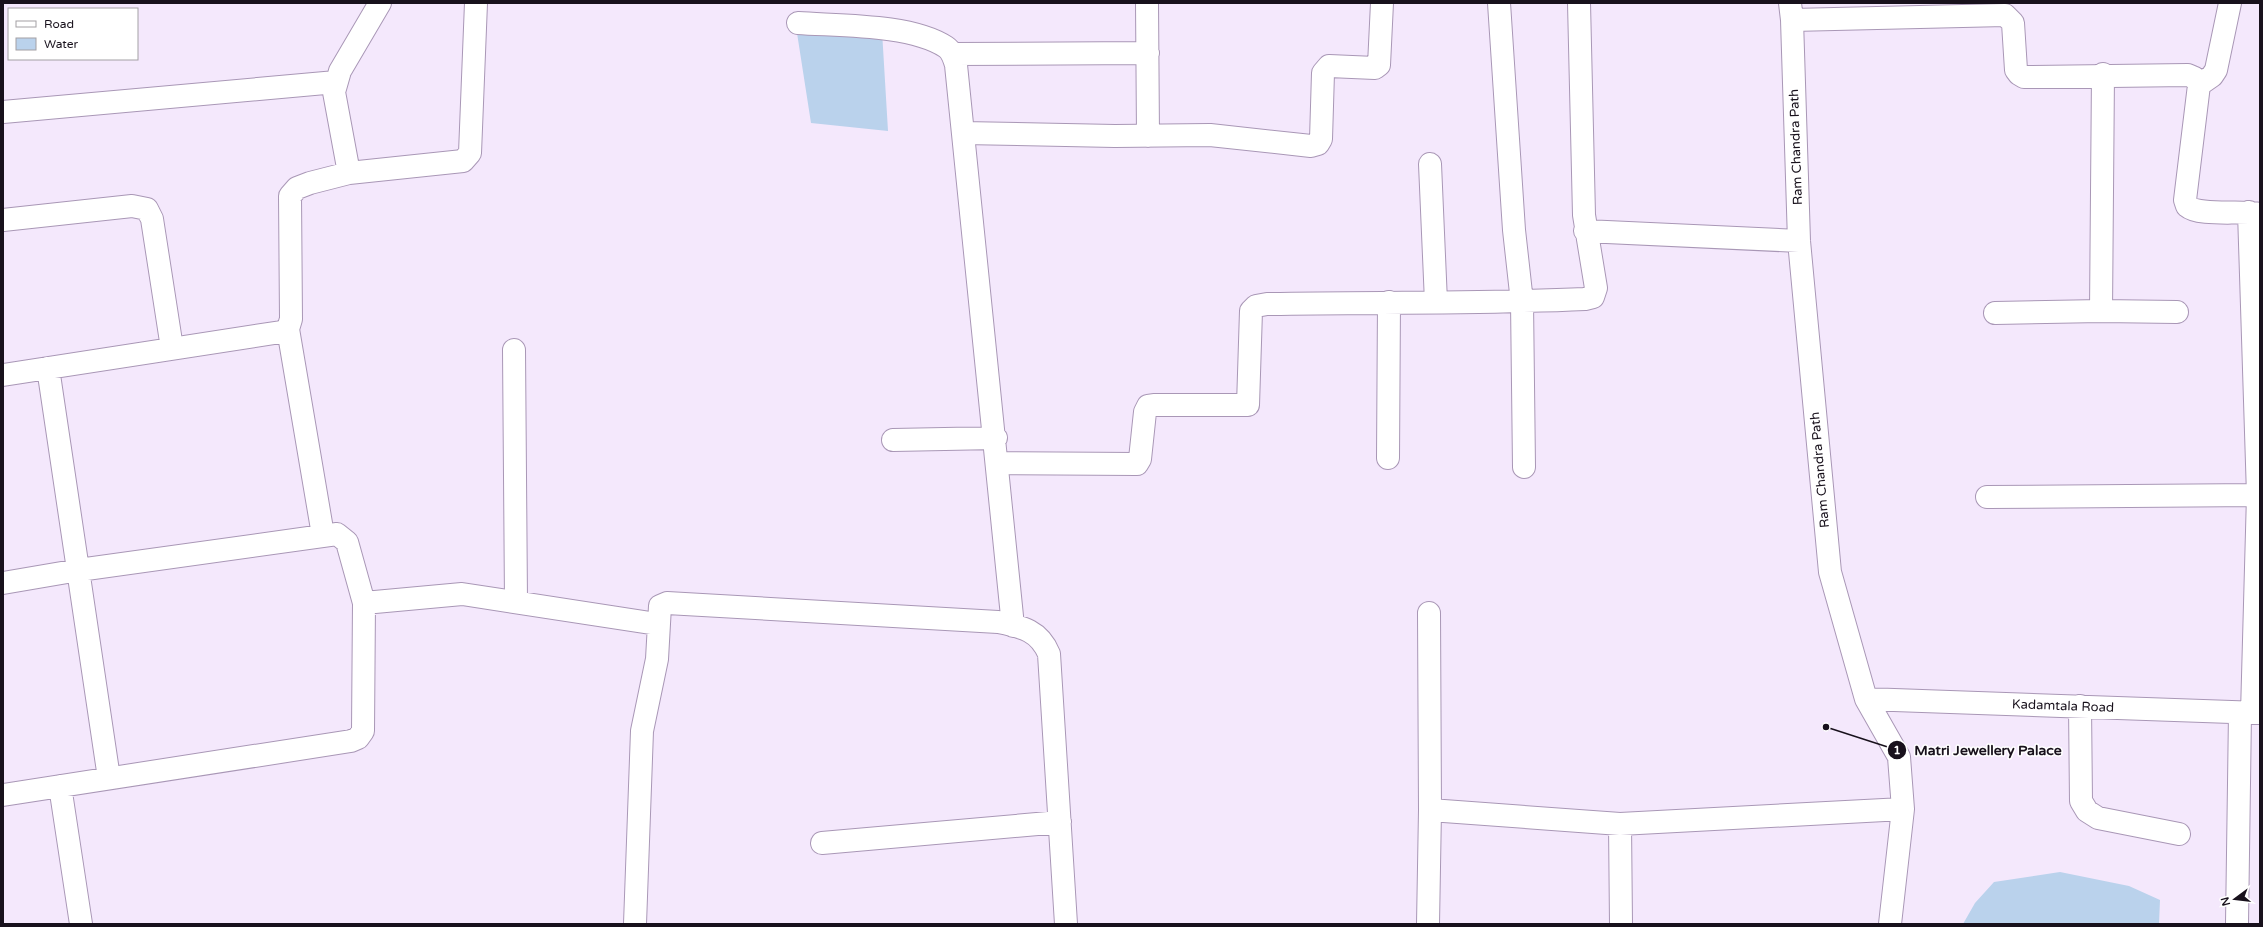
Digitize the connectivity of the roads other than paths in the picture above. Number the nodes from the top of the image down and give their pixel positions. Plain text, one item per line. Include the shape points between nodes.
1 (380, 3) edge
2 (476, 3) edge
3 (1147, 3) edge
4 (1382, 3) edge
5 (1499, 3) edge
6 (1579, 3) edge
7 (2230, 3) edge
8 (1791, 11) edge
9 (2014, 13) edge
10 (798, 23) dead end
11 (1148, 53) junction
12 (952, 54) junction
13 (2103, 74) junction
14 (336, 82) junction
15 (2199, 85) junction
16 (3, 112) edge
17 (963, 133) junction
18 (1148, 136) junction
19 (1430, 164) dead end
20 (349, 173) junction
21 (2254, 213) edge
22 (3, 220) edge
23 (1586, 231) junction
24 (1799, 240) junction
25 (1389, 302) junction
26 (1436, 302) junction
27 (1522, 302) junction
28 (2101, 311) junction
29 (2176, 312) dead end
30 (1995, 313) dead end
31 (288, 329) junction
32 (172, 348) junction
33 (514, 350) dead end
34 (48, 368) junction
35 (3, 375) edge
36 (996, 438) junction
37 (893, 440) dead end
38 (1388, 458) dead end
39 (998, 463) junction
40 (1524, 467) dead end
41 (2258, 495) junction
42 (1987, 497) dead end
43 (323, 535) junction
44 (78, 570) junction
45 (3, 583) edge
46 (516, 601) junction
47 (364, 603) junction
48 (1428, 613) dead end
49 (657, 624) junction
50 (1014, 626) junction
51 (1866, 699) junction
52 (2080, 706) junction
53 (2251, 713) edge
54 (109, 778) junction
55 (60, 786) junction
56 (3, 795) edge
57 (1903, 809) junction
58 (1430, 810) junction
59 (1060, 822) junction
60 (1620, 824) junction
61 (2179, 834) dead end
62 (822, 843) dead end
63 (80, 924) edge
64 (635, 924) edge
65 (1066, 924) edge
66 (1428, 924) edge
67 (1622, 924) edge
68 (1890, 924) edge
69 (2237, 924) edge

1 - 14 street
2 - 20 street via 470,153 463,161
3 - 11 street
4 - 18 street via 1377,67 1329,66 1323,73 1321,139 1318,144 1311,146 1210,135
5 - 27 street via 1515,253
6 - 23 street
7 - 15 street via 2216,70 2207,81
8 - 9 street via 2006,15
8 - 24 street, Ram Chandra Path
9 - 13 street via 2016,70 2019,74 2024,77
10 - 12 street via 902,31 947,47
11 - 12 street
11 - 18 street
12 - 17 street via 956,65
13 - 15 street via 2188,75 2195,78
13 - 28 street
14 - 16 street
14 - 20 street via 334,92
15 - 21 street via 2185,200 2187,206 2195,211
17 - 18 street
17 - 36 street
19 - 26 street
20 - 31 street via 297,188 290,196 291,319
21 - 41 street
22 - 32 street via 132,206 147,209 152,219
23 - 24 street
23 - 27 street via 1596,288 1593,296 1585,299
24 - 51 street, Ram Chandra Path via 1830,572
25 - 26 street
25 - 38 street
25 - 39 street via 1256,306 1251,311 1248,405 1148,406 1144,412 1140,458 1137,464
26 - 27 street
27 - 40 street
28 - 29 street
28 - 30 street
31 - 32 street
31 - 43 street
32 - 34 street
33 - 46 street
34 - 35 street
34 - 44 street
36 - 37 street
36 - 39 street
39 - 50 street
41 - 42 street
41 - 53 street
43 - 44 street
43 - 47 street via 337,534 347,542
44 - 45 street
44 - 54 street
46 - 47 street via 462,594
46 - 49 street
47 - 54 street via 363,731 358,738 351,742
48 - 58 street
49 - 50 street via 660,606 667,603 998,622
49 - 64 street via 656,659 642,731
50 - 59 street via 1031,631 1044,642 1049,654
51 - 52 street, Kadamtala Road
51 - 57 street, Ram Chandra Path via 1899,757
52 - 53 street, Kadamtala Road
52 - 61 street via 2081,801 2087,811 2098,818
53 - 69 street
54 - 55 street
55 - 56 street
55 - 63 street
57 - 60 street
57 - 68 street, Ram Chandra Path
58 - 60 street
58 - 66 street
59 - 62 street
59 - 65 street
60 - 67 street

